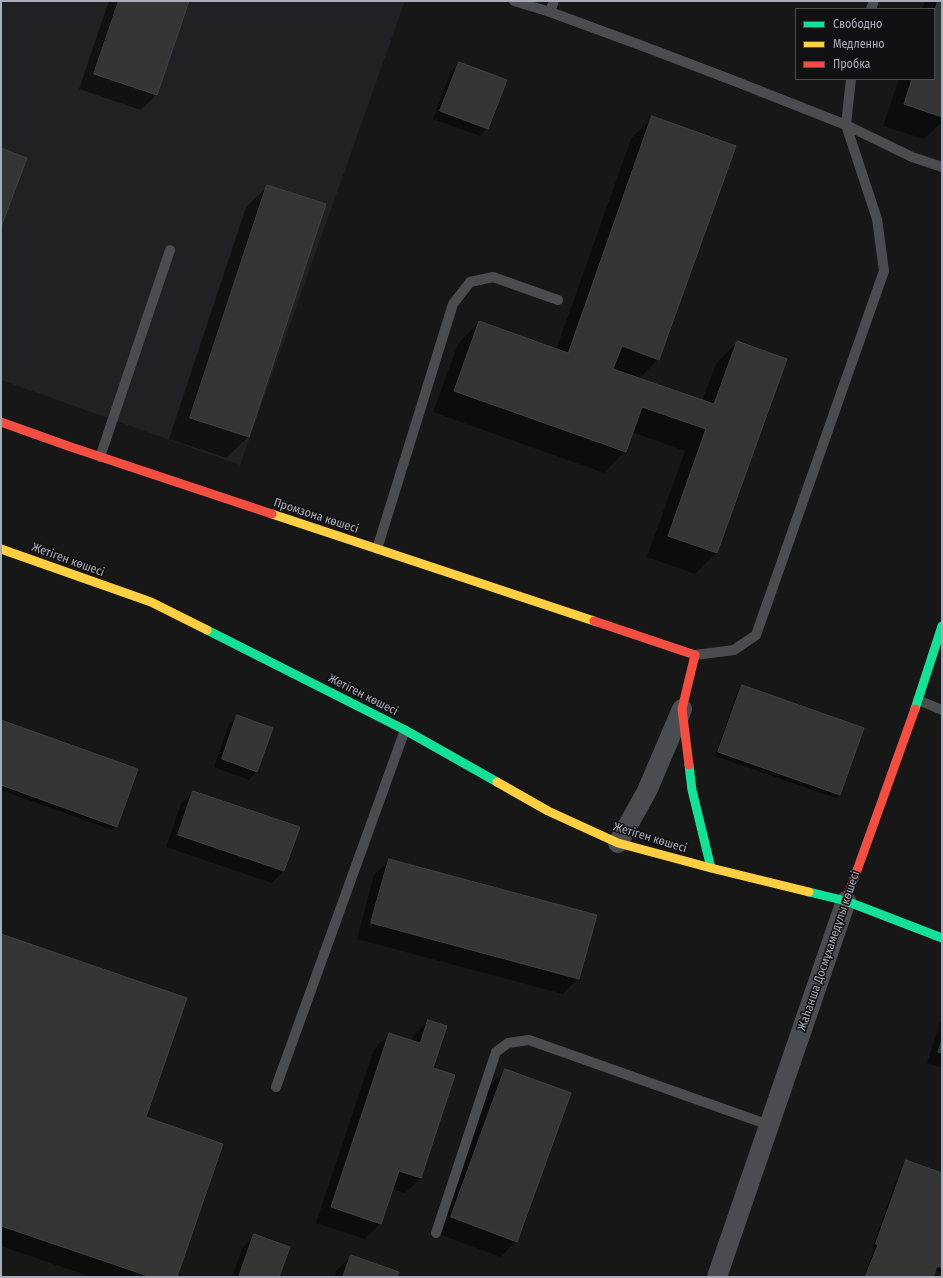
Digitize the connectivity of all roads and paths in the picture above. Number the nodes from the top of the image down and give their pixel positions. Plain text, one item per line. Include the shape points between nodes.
1 (514, 1) edge
2 (554, 1) edge
3 (550, 12) junction
4 (851, 80) edge
5 (846, 124) junction
6 (942, 167) edge
7 (170, 250) dead end
8 (558, 300) dead end
9 (1, 422) edge
10 (100, 456) junction
11 (1, 549) edge
12 (377, 549) junction
13 (942, 626) edge
14 (695, 655) junction
15 (918, 700) junction
16 (682, 709) junction
17 (942, 710) edge
18 (405, 730) junction
19 (618, 843) junction
20 (711, 868) junction
21 (846, 901) junction
22 (942, 938) edge
23 (276, 1087) dead end
24 (769, 1126) junction
25 (436, 1233) dead end
26 (717, 1277) edge

1 - 3 lane
2 - 3 lane
3 - 5 lane
4 - 5 lane
5 - 6 lane via 912,157
5 - 14 lane via 877,219 884,271 756,635 734,650
7 - 10 lane
8 - 12 lane via 493,277 470,282 453,304
9 - 10 street, Промзона көшесі
10 - 12 street, Промзона көшесі
11 - 18 street, Жетіген көшесі via 151,602
12 - 14 street, Промзона көшесі
13 - 15 street, Жаһанша Досмұхамедұлы көшесі
14 - 16 street, Жетіген көшесі
15 - 17 lane
15 - 21 street, Жаһанша Досмұхамедұлы көшесі
16 - 19 street via 647,791
16 - 20 street, Жетіген көшесі via 692,790
18 - 19 street, Жетіген көшесі via 548,811
18 - 23 lane
19 - 20 street, Жетіген көшесі
20 - 21 street, Жетіген көшесі
21 - 22 street, Жетіген көшесі
21 - 24 street, Жаһанша Досмұхамедұлы көшесі
24 - 25 lane via 529,1040 508,1044 496,1052
24 - 26 street, Жаһанша Досмұхамедұлы көшесі

